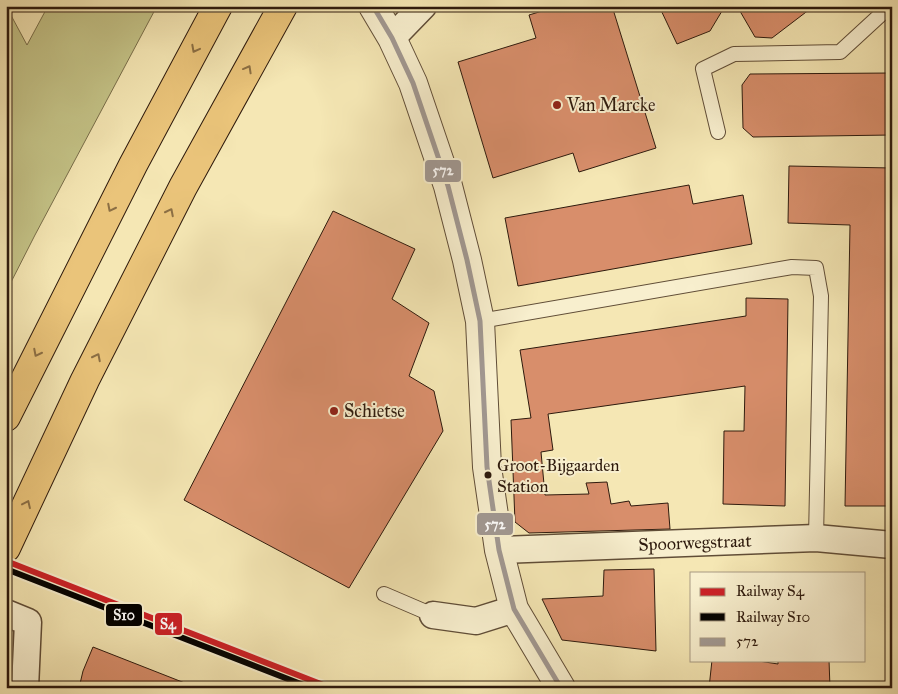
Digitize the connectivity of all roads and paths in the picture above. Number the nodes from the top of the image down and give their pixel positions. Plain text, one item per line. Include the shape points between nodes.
1 (218, 6) edge
2 (283, 6) edge
3 (374, 6) edge
4 (423, 6) edge
5 (890, 6) edge
6 (392, 38) junction
7 (718, 132) dead end
8 (480, 320) junction
9 (6, 417) edge
10 (816, 538) junction
11 (892, 545) edge
12 (6, 548) edge
13 (499, 550) junction
14 (384, 594) dead end
15 (514, 609) junction
16 (6, 613) edge
17 (433, 615) joint
18 (24, 688) edge
19 (561, 688) edge

1 -> 9 highway via 133,165
12 -> 2 highway via 85,380 183,187
3 - 6 street
4 - 6 street
5 - 7 lane via 840,52 734,54 703,70
6 - 8 street via 413,82 448,186
8 - 10 lane via 792,267 816,268 821,296
8 - 13 street via 487,467
10 - 11 street, Spoorwegstraat
10 - 13 street, Spoorwegstraat
13 - 15 street
14 - 17 lane
15 - 17 street via 476,621
15 - 19 street
16 - 18 street via 28,622

